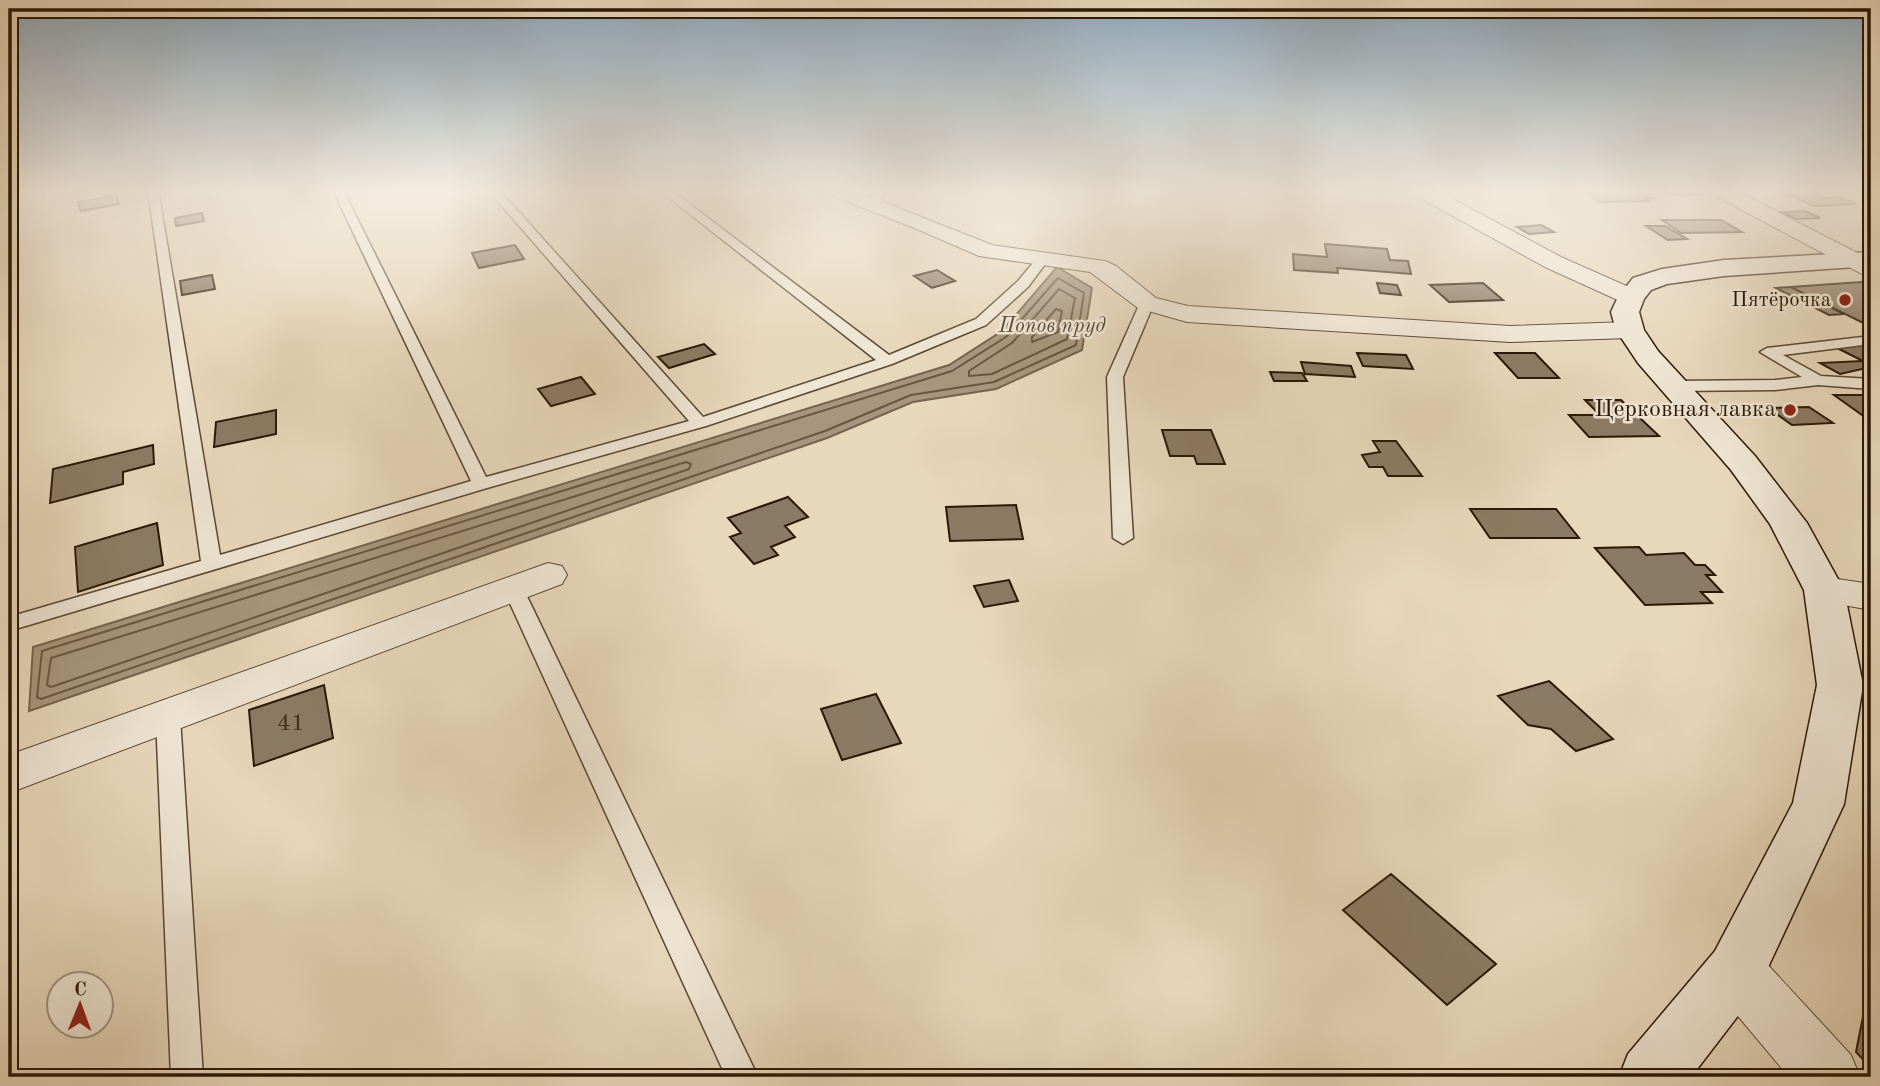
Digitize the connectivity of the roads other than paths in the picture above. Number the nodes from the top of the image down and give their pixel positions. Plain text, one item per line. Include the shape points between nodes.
1 (161, 241) edge
2 (363, 241) edge
3 (539, 241) edge
4 (730, 241) edge
5 (963, 241) edge
6 (1514, 241) edge
7 (1820, 241) edge
8 (1042, 260) junction
9 (1865, 263) edge
10 (1631, 296) junction
11 (1147, 303) junction
12 (1630, 330) junction
13 (1871, 340) edge
14 (887, 361) junction
15 (1818, 380) junction
16 (1871, 384) edge
17 (1675, 386) junction
18 (700, 423) junction
19 (481, 484) junction
20 (1122, 538) dead end
21 (211, 564) junction
22 (530, 582) joint
23 (1824, 590) junction
24 (1871, 597) edge
25 (9, 624) edge
26 (167, 717) junction
27 (9, 775) edge
28 (1736, 971) junction
29 (187, 1077) edge
30 (742, 1077) edge
31 (1651, 1077) edge
32 (1829, 1077) edge

1 - 21 lane
2 - 19 lane
3 - 18 lane
4 - 14 lane
5 - 8 street via 986,251
6 - 10 street
7 - 9 street
8 - 11 street via 1096,266
8 - 14 lane via 1023,285 981,322
9 - 10 main road via 1685,272 1642,284
10 - 12 main road via 1625,312
11 - 12 street via 1187,314 1496,333
11 - 20 lane via 1115,377
12 - 17 main road
13 - 15 lane via 1767,352
14 - 18 lane
15 - 16 lane
15 - 17 lane via 1775,386
17 - 23 main road via 1788,523
18 - 19 lane
19 - 21 lane
21 - 25 lane
22 - 26 street
22 - 30 lane
23 - 24 street
23 - 28 main road via 1840,685 1818,804
26 - 27 street
26 - 29 lane
28 - 31 main road
28 - 32 street

